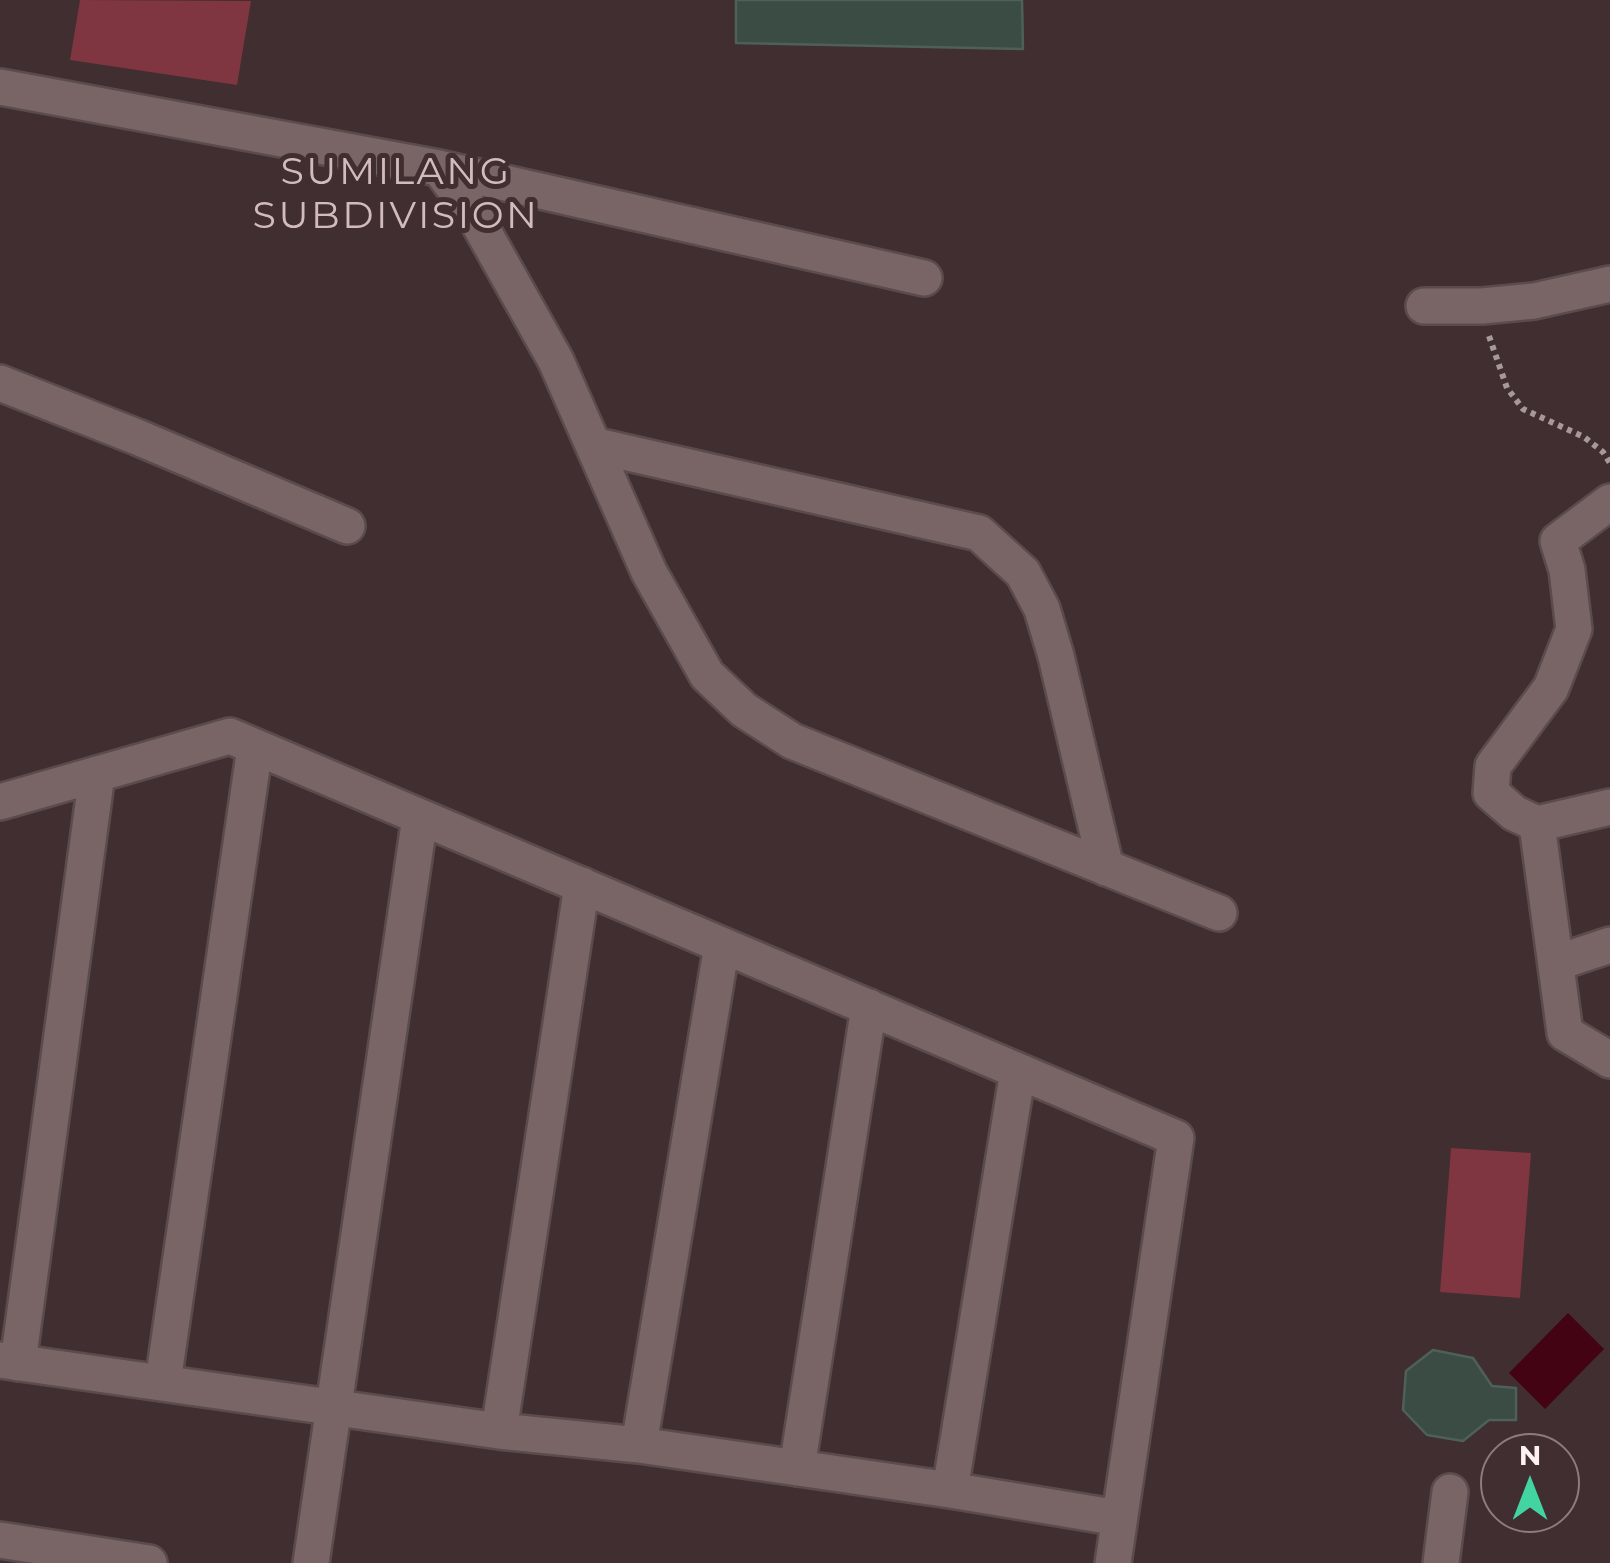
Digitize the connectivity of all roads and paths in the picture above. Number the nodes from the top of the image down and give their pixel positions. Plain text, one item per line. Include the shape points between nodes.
1 (0, 87) edge
2 (439, 168) junction
3 (924, 278) dead end
4 (1610, 284) edge
5 (1424, 306) dead end
6 (1482, 306) junction
7 (0, 384) edge
8 (593, 445) junction
9 (1610, 463) edge
10 (1610, 502) edge
11 (347, 526) dead end
12 (255, 747) junction
13 (97, 774) junction
14 (0, 802) edge
15 (1610, 807) edge
16 (420, 817) junction
17 (1536, 824) junction
18 (1106, 868) junction
19 (582, 885) junction
20 (1219, 913) dead end
21 (722, 945) junction
22 (1610, 945) edge
23 (1556, 963) junction
24 (868, 1007) junction
25 (1610, 1060) edge
26 (1018, 1071) junction
27 (9, 1362) edge
28 (163, 1382) junction
29 (334, 1407) junction
30 (499, 1431) junction
31 (639, 1445) junction
32 (797, 1468) junction
33 (950, 1490) junction
34 (1450, 1492) dead end
35 (1120, 1518) junction
36 (0, 1540) edge
37 (148, 1563) edge
38 (312, 1563) edge
39 (1114, 1563) edge
40 (1442, 1563) edge

1 - 2 street
2 - 3 street
2 - 8 street via 507,268
4 - 6 street
5 - 6 street
6 - 9 path via 1494,357 1523,409 1584,436
7 - 11 street
8 - 18 street via 678,626 707,675 744,710 792,741 858,770
8 - 18 street via 978,533 1023,573 1042,609
10 - 17 street via 1558,541 1574,629 1552,688 1493,766 1491,792
12 - 13 street via 230,736
12 - 16 street
12 - 28 street
13 - 14 street
13 - 27 street
15 - 17 street
16 - 19 street
16 - 29 street
17 - 23 street
18 - 20 street
19 - 21 street
19 - 30 street
21 - 24 street
21 - 31 street
22 - 23 street
23 - 25 street via 1565,1033
24 - 26 street
24 - 32 street
26 - 33 street
26 - 35 street via 1176,1138
27 - 28 street
28 - 29 street
29 - 30 street
29 - 38 street
30 - 31 street
31 - 32 street
32 - 33 street
33 - 35 street
34 - 40 street
35 - 39 street
36 - 37 street

